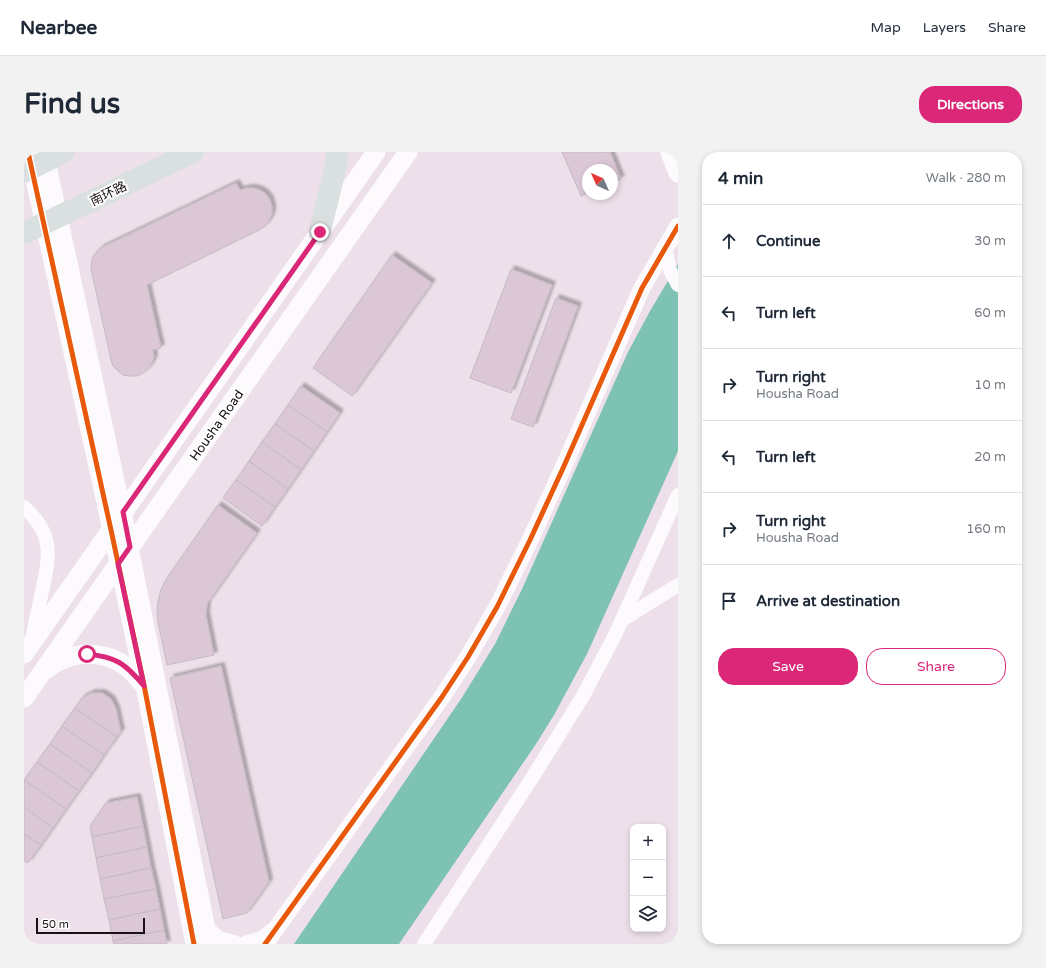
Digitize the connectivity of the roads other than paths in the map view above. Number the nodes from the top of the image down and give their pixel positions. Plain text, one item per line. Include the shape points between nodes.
1 (193, 152) edge
2 (337, 152) edge
3 (376, 152) edge
4 (408, 152) edge
5 (670, 152) edge
6 (40, 159) edge
7 (678, 173) edge
8 (52, 220) junction
9 (678, 226) edge
10 (320, 232) junction
11 (24, 233) edge
12 (665, 248) junction
13 (678, 285) edge
14 (678, 495) edge
15 (24, 507) edge
16 (123, 512) junction
17 (111, 530) junction
18 (130, 547) junction
19 (118, 564) junction
20 (678, 585) edge
21 (622, 620) junction
22 (27, 650) edge
23 (41, 674) junction
24 (144, 686) junction
25 (24, 698) edge
26 (275, 930) junction
27 (209, 938) edge
28 (194, 944) edge
29 (235, 944) edge
30 (246, 944) edge
31 (265, 944) edge
32 (424, 944) edge

1 - 8 main road, 南环路
2 - 10 main road
3 - 10 main road, Housha Road
4 - 18 main road, Housha Road
5 - 7 main road
6 - 8 street
8 - 11 main road, 南环路
8 - 16 street
8 - 17 street
9 - 12 street
10 - 16 main road, Housha Road
12 - 13 street via 670,270
12 - 26 street via 642,288 564,466 497,607 442,697
14 - 21 street
15 - 22 street via 42,528 49,553
16 - 17 main road, Housha Road
16 - 18 street
17 - 19 street
17 - 22 main road, Housha Road
18 - 19 main road, Housha Road
18 - 27 street
19 - 23 main road, Housha Road
19 - 24 street
20 - 21 street
21 - 32 street via 583,696
23 - 24 main road via 54,663 70,656 87,654 104,656 119,662 133,672
23 - 25 main road, Housha Road
24 - 28 street
26 - 30 street via 261,940
26 - 31 street
27 - 29 street

